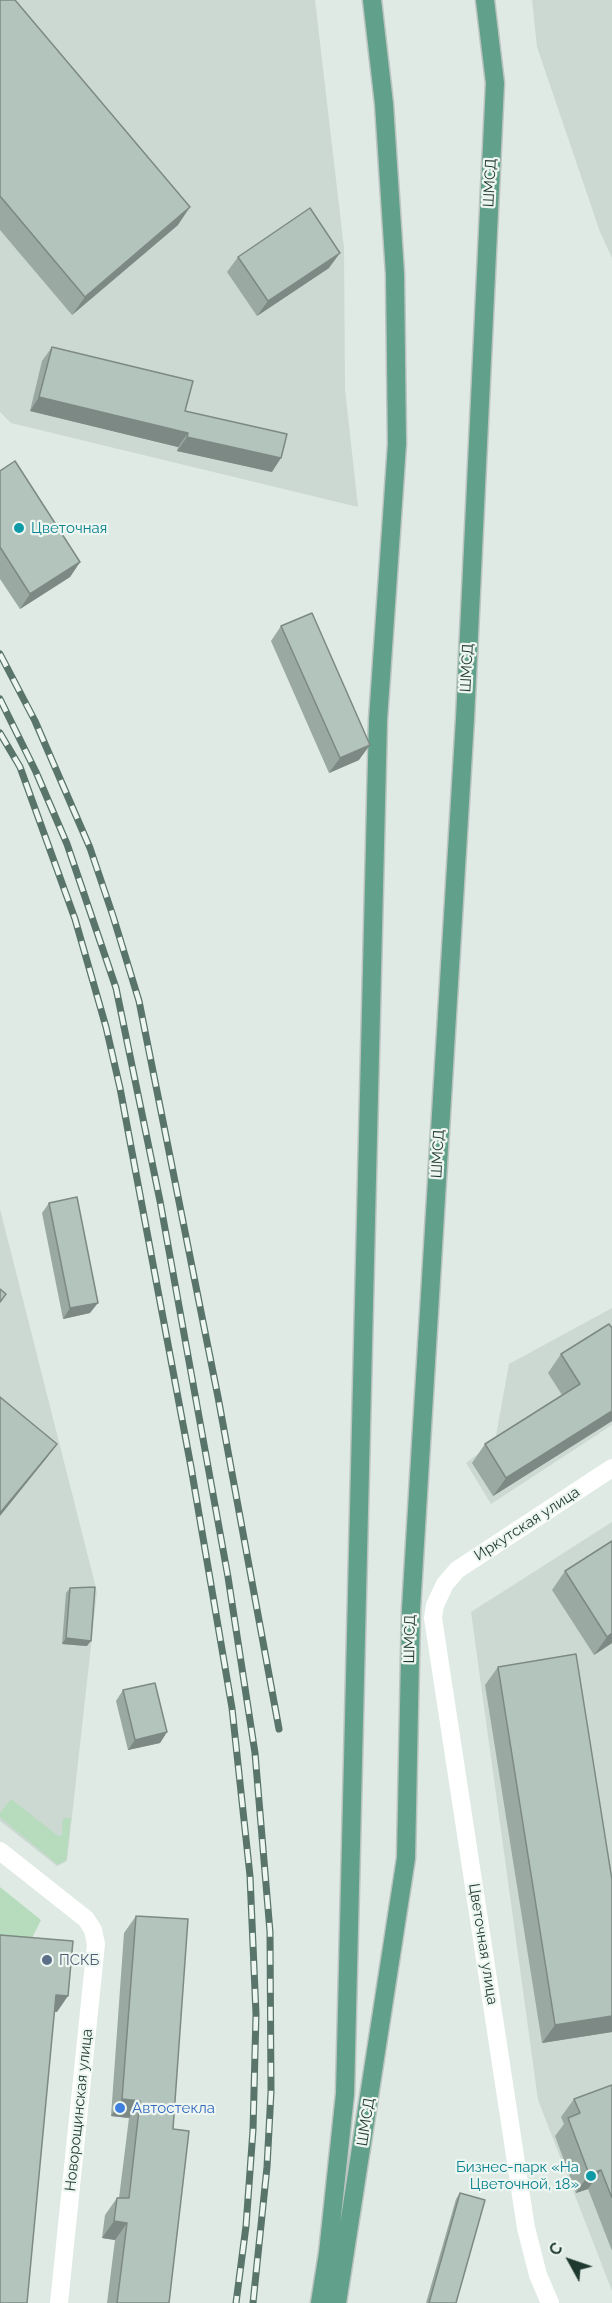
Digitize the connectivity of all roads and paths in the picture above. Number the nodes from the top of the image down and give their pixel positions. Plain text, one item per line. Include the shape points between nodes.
1 (372, 0) edge
2 (485, 0) edge
3 (612, 1468) edge
4 (445, 1584) joint
5 (0, 1851) edge
6 (58, 2303) edge
7 (320, 2303) edge
8 (337, 2303) edge
9 (550, 2303) edge

1 - 7 main road, ШМСД via 384,104 395,274 398,444 378,720 345,2094
2 - 8 main road, ШМСД via 495,82 465,719 411,1609 406,1858
3 - 4 street, Иркутская улица via 457,1570
4 - 9 street, Цветочная улица via 433,1618 526,2228 538,2276
5 - 6 street, Новорощинская улица via 86,1919 96,1944

